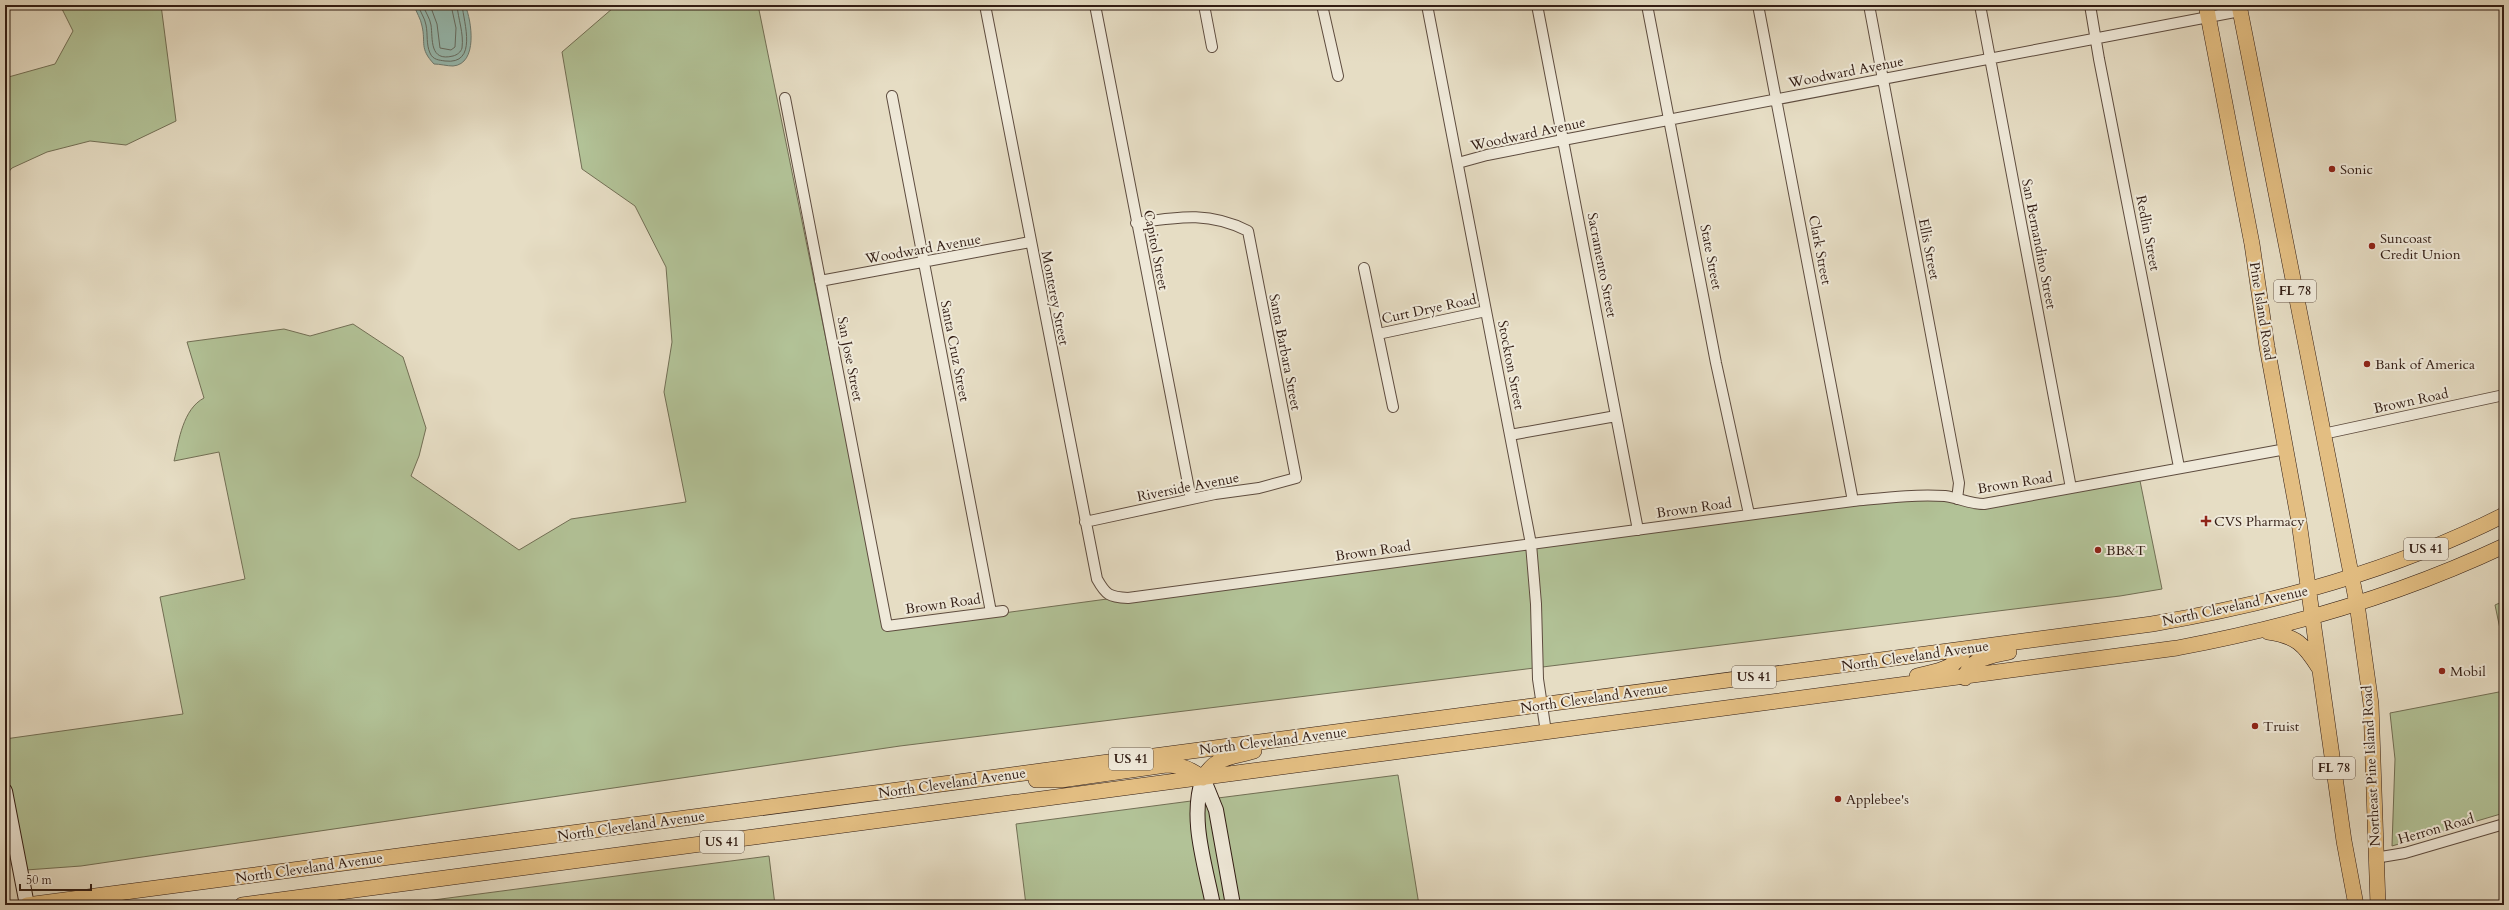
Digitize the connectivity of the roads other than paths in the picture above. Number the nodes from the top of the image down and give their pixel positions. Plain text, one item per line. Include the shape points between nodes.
1 (984, 5) edge
2 (1095, 5) edge
3 (1204, 5) edge
4 (1322, 5) edge
5 (1427, 5) edge
6 (1537, 5) edge
7 (1647, 5) edge
8 (1758, 5) edge
9 (1869, 5) edge
10 (1980, 5) edge
11 (2090, 5) edge
12 (2239, 8) edge
13 (2207, 11) edge
14 (2096, 38) junction
15 (1212, 47) dead end
16 (1989, 59) junction
17 (1338, 76) dead end
18 (1883, 79) junction
19 (892, 96) dead end
20 (785, 98) dead end
21 (1777, 99) junction
22 (1670, 120) junction
23 (1563, 140) junction
24 (1458, 164) junction
25 (1136, 223) junction
26 (1030, 242) junction
27 (924, 263) junction
28 (1364, 268) dead end
29 (820, 281) junction
30 (1486, 311) junction
31 (1378, 334) junction
32 (2504, 395) edge
33 (1393, 406) dead end
34 (1616, 416) junction
35 (2323, 434) junction
36 (1510, 435) junction
37 (2286, 448) junction
38 (2179, 467) junction
39 (1296, 478) joint
40 (2071, 488) junction
41 (1191, 499) junction
42 (1957, 499) junction
43 (1853, 501) junction
44 (1749, 514) junction
45 (2504, 515) edge
46 (1084, 522) junction
47 (1638, 530) junction
48 (1531, 544) junction
49 (2504, 546) edge
50 (2351, 577) junction
51 (2310, 590) junction
52 (1105, 593) joint
53 (2357, 604) junction
54 (1003, 611) dead end
55 (991, 612) junction
56 (2314, 617) junction
57 (887, 626) joint
58 (2260, 631) junction
59 (2077, 634) junction
60 (1965, 649) junction
61 (2321, 672) junction
62 (1965, 678) junction
63 (1864, 691) junction
64 (1542, 705) junction
65 (1546, 732) junction
66 (1316, 735) junction
67 (1203, 778) junction
68 (946, 784) junction
69 (5, 791) edge
70 (2504, 824) edge
71 (2375, 858) junction
72 (27, 905) edge
73 (242, 905) edge
74 (1213, 905) edge
75 (1233, 905) edge
76 (2356, 905) edge
77 (2378, 905) edge

1 - 26 street, Monterey Street
2 - 25 street, Capitol Street
3 - 15 street
4 - 17 street
5 - 24 street, Stockton Street
6 - 23 street, Sacramento Street
7 - 22 street, State Street
8 - 21 street, Clark Street
9 - 18 street, Ellis Street
10 - 16 street, San Bernandino Street
11 - 14 street, Redlin Street
12 - 13 street, Woodward Avenue
12 - 35 main road, FL 78
13 - 14 street, Woodward Avenue
13 - 37 main road, Pine Island Road / FL 78 via 2252,244 2267,347
14 - 16 street, Woodward Avenue
14 - 38 street, Redlin Street
16 - 18 street, Woodward Avenue
16 - 40 street, San Bernandino Street
18 - 21 street, Woodward Avenue
18 - 42 street, Ellis Street via 1960,484
19 - 27 street, Santa Cruz Street
20 - 29 street, San Jose Street
21 - 22 street, Woodward Avenue
21 - 43 street, Clark Street
22 - 23 street, Woodward Avenue
22 - 44 street, State Street via 1716,363
23 - 24 street, Woodward Avenue via 1487,155
23 - 34 street, Sacramento Street
24 - 30 street, Stockton Street
25 - 39 street, Santa Barbara Street via 1190,216 1232,223 1248,231
25 - 41 street, Capitol Street
26 - 27 street, Woodward Avenue
26 - 46 street, Monterey Street
27 - 29 street, Woodward Avenue
27 - 55 street, Santa Cruz Street
28 - 31 street
29 - 57 street, San Jose Street
30 - 31 street, Curt Drye Road
30 - 36 street, Stockton Street
31 - 33 street
32 - 35 street, Brown Road
34 - 36 street
34 - 47 street, Sacramento Street
35 - 50 main road, FL 78
36 - 48 street, Stockton Street
37 - 38 street, Brown Road
37 - 51 main road, Pine Island Road / FL 78
38 - 40 street, Brown Road
39 - 41 street, Riverside Avenue via 1259,488
40 - 42 street, Brown Road via 1984,504 1972,504
41 - 46 street, Riverside Avenue
42 - 43 street, Brown Road via 1898,496
43 - 44 street, Brown Road
44 - 47 street, Brown Road
45 - 50 main road, North Cleveland Avenue / US 41 via 2405,558
46 - 52 street, Monterey Street via 1097,579
47 - 48 street, Brown Road
48 - 52 street, Brown Road via 1128,598 1114,598
48 - 64 street, Stockton Street via 1538,679
49 - 53 main road, North Cleveland Avenue / US 41 via 2432,578
50 - 51 main road, North Cleveland Avenue / US 41
50 - 53 main road, FL 78
51 - 56 main road, Pine Island Road / FL 78
51 - 59 main road, North Cleveland Avenue / US 41 via 2195,617
53 - 56 main road, North Cleveland Avenue / US 41
53 - 71 main road, Northeast Pine Island Road / FL 78 via 2371,704
54 - 55 street, Brown Road
55 - 57 street, Brown Road
56 - 58 main road, North Cleveland Avenue / US 41
56 - 61 main road, FL 78
58 - 61 main road via 2287,635 2299,642
58 - 62 main road, North Cleveland Avenue / US 41 via 2177,648
59 - 60 main road, North Cleveland Avenue / US 41
59 - 62 main road via 1981,659 1966,671
60 - 63 main road via 1961,658 1952,666
60 - 64 main road, North Cleveland Avenue / US 41
61 - 76 main road, FL 78 via 2344,842
62 - 63 main road, North Cleveland Avenue / US 41
63 - 65 main road, North Cleveland Avenue / US 41
64 - 65 street, Stockton Street
64 - 66 main road, North Cleveland Avenue / US 41
65 - 67 main road, North Cleveland Avenue / US 41
66 - 67 main road via 1216,761 1210,765
66 - 68 main road, North Cleveland Avenue / US 41
67 - 68 main road via 1191,769 1179,765 1166,765 1061,780
67 - 73 main road, North Cleveland Avenue / US 41
67 - 74 main road via 1197,795 1197,814
67 - 75 main road via 1216,810
68 - 72 main road, North Cleveland Avenue / US 41
69 - 72 main road
70 - 71 street, Herron Road via 2405,853
71 - 77 main road, Northeast Pine Island Road / FL 78

